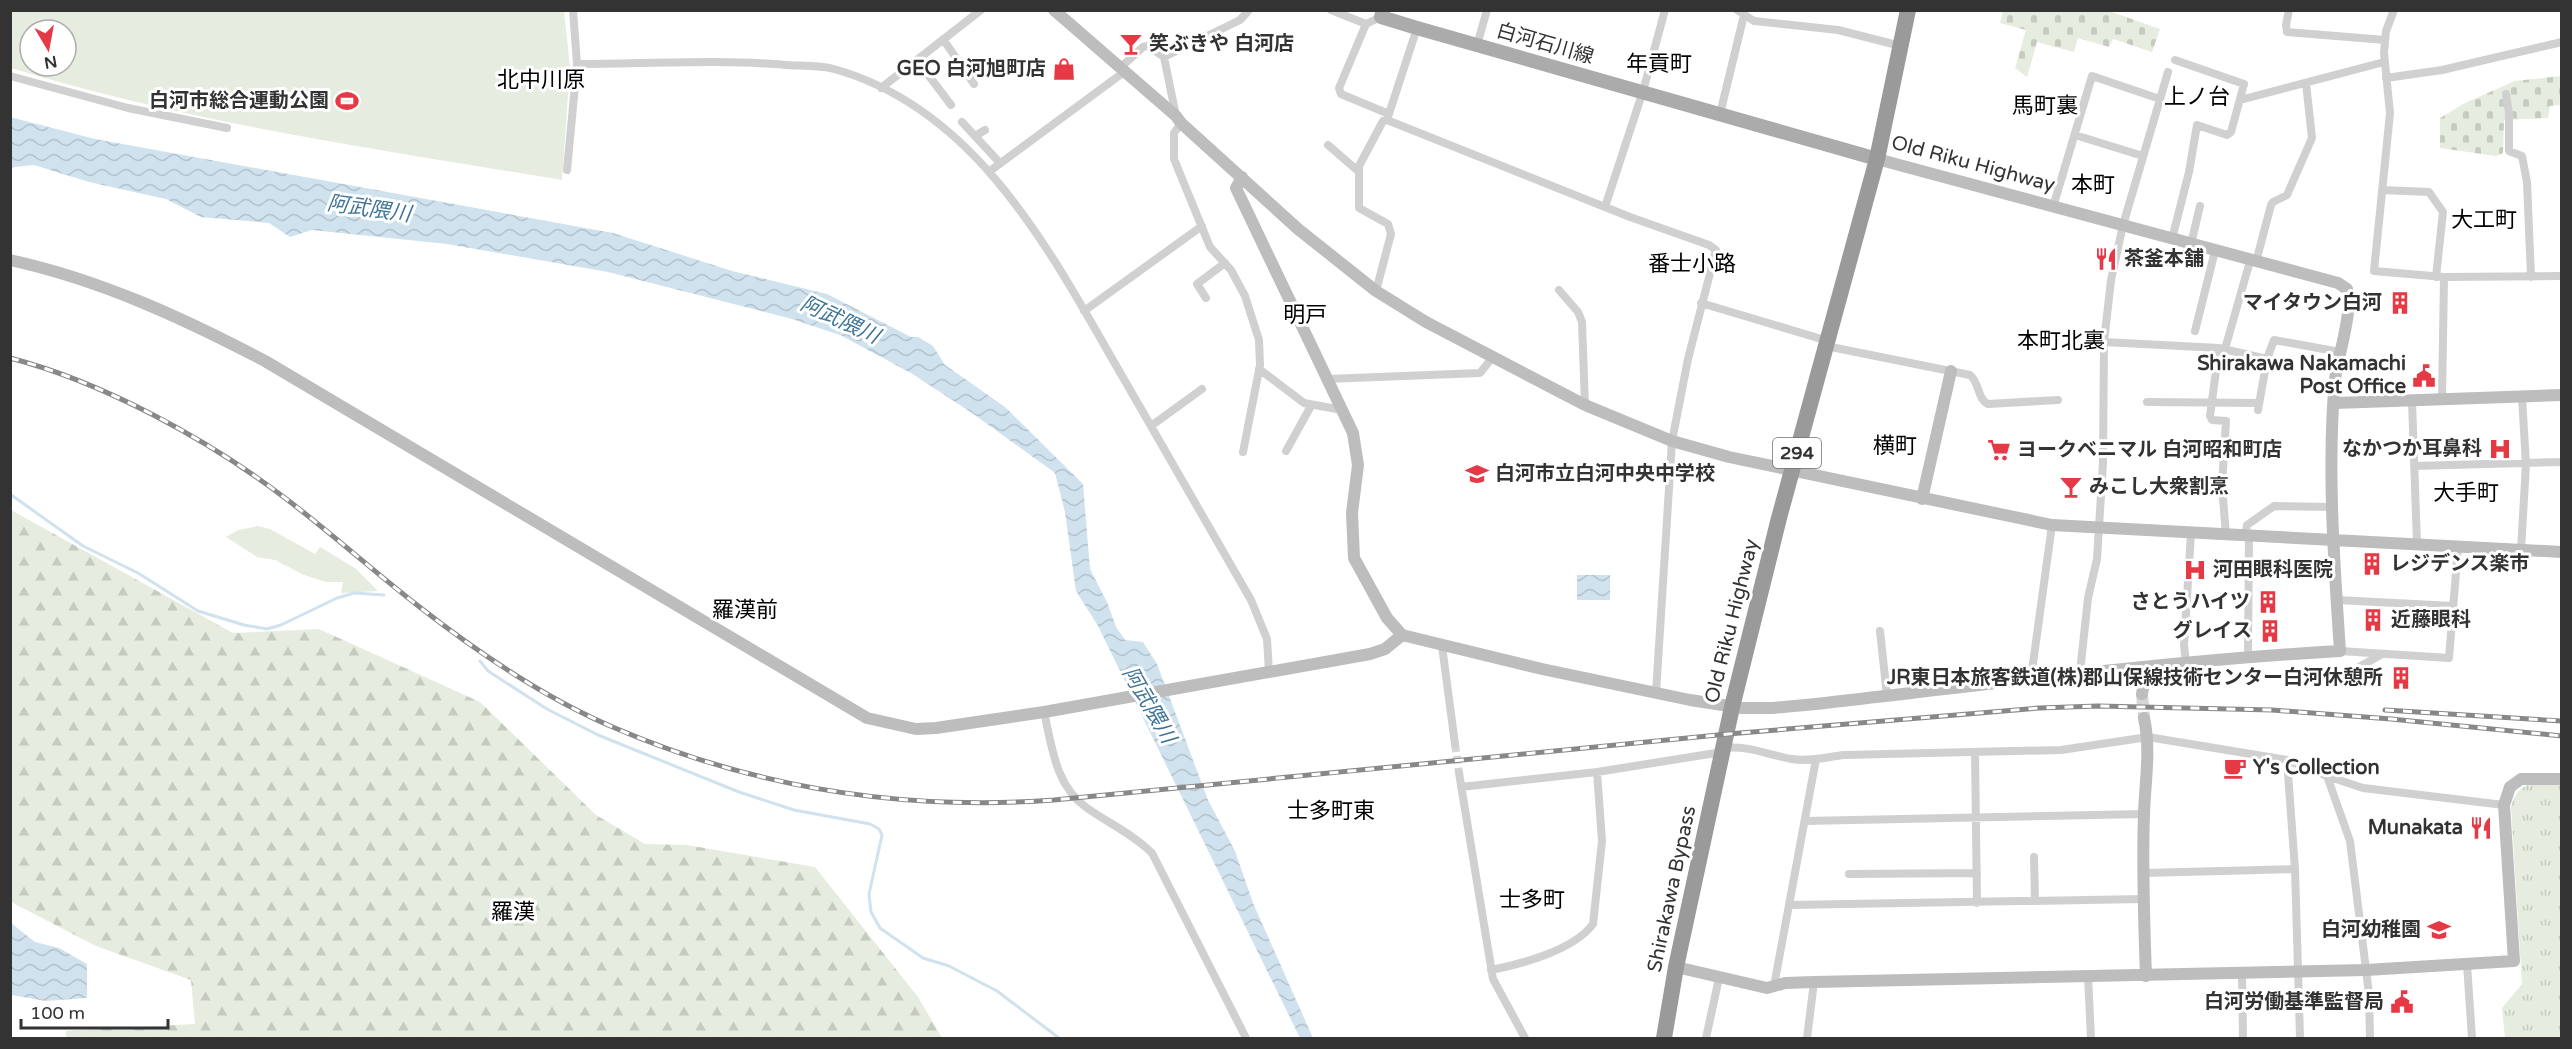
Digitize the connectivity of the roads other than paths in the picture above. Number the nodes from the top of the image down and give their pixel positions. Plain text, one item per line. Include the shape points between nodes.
1 (573, 10) edge
2 (981, 10) edge
3 (1054, 10) edge
4 (1249, 10) edge
5 (1331, 10) edge
6 (1487, 10) edge
7 (1665, 10) edge
8 (1908, 10) edge
9 (2289, 10) edge
10 (2394, 10) edge
11 (1741, 13) edge
12 (1382, 14) edge
13 (1366, 24) junction
14 (1417, 28) junction
15 (943, 39) junction
16 (2385, 40) junction
17 (2562, 42) edge
18 (1477, 45) junction
19 (1901, 46) junction
20 (1164, 57) junction
21 (917, 60) junction
22 (2175, 60) dead end
23 (2384, 62) junction
24 (577, 64) junction
25 (1122, 70) junction
26 (2168, 72) dead end
27 (10, 76) edge
28 (2386, 78) junction
29 (2306, 83) junction
30 (975, 84) dead end
31 (881, 88) junction
32 (1643, 91) junction
33 (2506, 94) dead end
34 (2160, 99) junction
35 (2240, 100) junction
36 (951, 105) dead end
37 (1720, 114) junction
38 (1388, 117) junction
39 (1179, 119) junction
40 (962, 122) dead end
41 (227, 128) dead end
42 (986, 130) dead end
43 (2075, 135) junction
44 (975, 136) junction
45 (1328, 145) dead end
46 (2143, 156) junction
47 (1877, 159) junction
48 (999, 162) junction
49 (567, 170) dead end
50 (990, 171) junction
51 (1358, 171) junction
52 (1242, 177) junction
53 (2382, 190) junction
54 (2200, 206) dead end
55 (1605, 207) junction
56 (2053, 207) junction
57 (2123, 225) junction
58 (1202, 226) junction
59 (2172, 239) junction
60 (2191, 244) junction
61 (2216, 251) junction
62 (10, 260) edge
63 (2253, 261) junction
64 (1225, 263) junction
65 (2562, 276) edge
66 (2440, 277) junction
67 (2531, 277) junction
68 (1559, 290) dead end
69 (1376, 291) junction
70 (1206, 298) dead end
71 (1701, 303) junction
72 (1084, 311) junction
73 (2195, 332) dead end
74 (2104, 342) junction
75 (1827, 343) junction
76 (2222, 348) junction
77 (2340, 352) junction
78 (1492, 358) junction
79 (2267, 359) junction
80 (1259, 369) junction
81 (1951, 371) junction
82 (1327, 379) junction
83 (1202, 389) dead end
84 (2562, 395) edge
85 (2522, 397) junction
86 (2442, 399) junction
87 (2058, 400) dead end
88 (2412, 401) junction
89 (2147, 402) dead end
90 (2335, 402) junction
91 (2211, 403) junction
92 (1585, 405) junction
93 (1311, 406) junction
94 (1342, 410) junction
95 (1151, 426) junction
96 (1672, 441) junction
97 (1286, 451) dead end
98 (1243, 452) dead end
99 (2562, 462) edge
100 (2526, 464) junction
101 (2414, 466) junction
102 (1792, 470) junction
103 (1922, 500) junction
104 (2333, 507) junction
105 (2052, 525) junction
106 (2098, 528) junction
107 (2191, 533) junction
108 (2226, 535) junction
109 (2247, 536) junction
110 (2333, 540) junction
111 (2417, 544) junction
112 (2458, 548) junction
113 (2522, 550) junction
114 (2562, 552) edge
115 (2337, 600) junction
116 (2453, 606) junction
117 (1880, 630) dead end
118 (1402, 635) junction
119 (1442, 646) junction
120 (2340, 651) junction
121 (2382, 654) junction
122 (2248, 656) junction
123 (2186, 663) junction
124 (2147, 667) junction
125 (2354, 670) dead end
126 (1269, 672) junction
127 (2080, 672) junction
128 (2031, 678) junction
129 (1656, 693) junction
130 (2142, 694) tunnel mouth
131 (1887, 696) junction
132 (1732, 707) junction
133 (1044, 712) junction
134 (2145, 718) tunnel mouth
135 (2148, 737) junction
136 (1455, 744) tunnel mouth
137 (1723, 750) junction
138 (1975, 752) junction
139 (1816, 759) junction
140 (2287, 760) junction
141 (1598, 772) junction
142 (1459, 773) tunnel mouth
143 (2327, 776) junction
144 (2562, 779) edge
145 (1461, 787) junction
146 (2504, 806) junction
147 (2144, 814) junction
148 (1977, 819) junction
149 (1805, 822) junction
150 (2034, 857) dead end
151 (2295, 869) junction
152 (1977, 873) junction
153 (2144, 873) junction
154 (1849, 874) dead end
155 (2143, 899) junction
156 (2035, 901) junction
157 (1977, 903) junction
158 (1789, 905) junction
159 (2467, 964) junction
160 (1676, 967) junction
161 (1491, 970) junction
162 (2366, 970) junction
163 (2298, 972) junction
164 (2242, 973) junction
165 (2146, 976) junction
166 (2088, 977) junction
167 (1719, 978) junction
168 (1814, 982) junction
169 (1774, 986) junction
170 (1246, 1038) edge
171 (1525, 1038) edge
172 (1664, 1038) edge
173 (1706, 1038) edge
174 (1807, 1038) edge
175 (2091, 1038) edge
176 (2243, 1038) edge
177 (2300, 1038) edge
178 (2370, 1038) edge
179 (2472, 1038) edge

1 - 24 street
2 - 15 street
3 - 25 street
4 - 20 street via 1240,20
5 - 13 street
6 - 18 street
7 - 32 street
8 - 19 highway, 294
9 - 16 street via 2287,32
10 - 16 street
11 - 19 street via 1754,21 1838,30
11 - 37 street
12 - 13 street
12 - 14 main road, 白河石川線
13 - 38 street via 1339,88 1341,94
14 - 18 main road, 白河石川線
14 - 38 street
15 - 21 street
15 - 30 street
16 - 23 street
17 - 28 street via 2442,70
18 - 32 main road, 白河石川線
19 - 47 highway, 294
20 - 25 street via 1148,46 1143,47
20 - 39 street
21 - 31 street
21 - 36 street
22 - 35 street via 2244,84
23 - 28 street
23 - 29 street
24 - 31 street via 758,62 832,68
24 - 49 street
25 - 39 street
25 - 48 street
26 - 34 street
27 - 41 street via 128,108
28 - 53 street via 2390,113
29 - 35 street
29 - 63 street via 2312,138 2287,195 2271,205
31 - 50 street via 910,101 947,129
32 - 37 main road, 白河石川線
32 - 55 street
33 - 67 street via 2509,151 2522,156 2527,182
34 - 43 street via 2092,76
34 - 46 street
35 - 59 street via 2227,135 2197,125
37 - 47 main road, 白河石川線
38 - 51 street
38 - 55 street
39 - 52 street
39 - 58 street via 1174,133 1174,159
40 - 44 street
42 - 44 street
43 - 46 street
43 - 56 street
44 - 48 street
45 - 51 street
46 - 57 street
47 - 56 street, Old Riku Highway
47 - 75 highway, Old Riku Highway / 294
48 - 50 street
50 - 72 street
51 - 69 street via 1359,208 1388,224 1391,234
52 - 69 street via 1298,229
52 - 82 street via 1236,188
53 - 66 street via 2429,192 2443,212
53 - 66 street via 2374,271
54 - 60 street
55 - 71 street via 1715,248
56 - 57 street, Old Riku Highway
57 - 59 street, Old Riku Highway
57 - 74 street via 2111,280
58 - 64 street via 1210,247
58 - 72 street
59 - 60 street, Old Riku Highway
60 - 61 street, Old Riku Highway
61 - 63 street, Old Riku Highway
61 - 73 street
62 - 133 street via 127,294 255,356 867,718 916,729
63 - 76 street
63 - 77 street, Old Riku Highway via 2338,283 2347,289
64 - 70 street via 1197,284
64 - 80 street via 1256,324
65 - 67 street
66 - 67 street
66 - 86 street
68 - 92 street via 1582,322
69 - 78 street
71 - 75 street
71 - 96 street
72 - 95 street
74 - 76 street
74 - 106 street
75 - 81 street
75 - 102 highway, Old Riku Highway / 294
76 - 79 street
76 - 91 street
77 - 79 street via 2277,339
77 - 90 street, Old Riku Highway
78 - 82 street via 1479,373
78 - 92 street
79 - 91 street via 2259,407
80 - 93 street
80 - 98 street
81 - 87 street via 1974,379 1982,400 1988,404
81 - 103 street
82 - 94 street
83 - 95 street
84 - 85 street
85 - 86 street
85 - 100 street
86 - 88 street
88 - 90 street
88 - 101 street
89 - 91 street
90 - 104 street, Old Riku Highway
91 - 108 street via 2212,420 2226,421 2222,486
92 - 96 street
93 - 94 street
93 - 97 street
94 - 118 street via 1353,433 1358,465 1352,513 1354,558 1387,618
95 - 126 street via 1251,600 1267,639
96 - 102 street via 1729,458
96 - 129 street
99 - 100 street
100 - 101 street
100 - 113 street
101 - 111 street
102 - 103 street
102 - 132 highway, Old Riku Highway / 294
103 - 105 street
104 - 109 street via 2274,506 2247,525
104 - 110 street, Old Riku Highway
105 - 106 street
105 - 128 street
106 - 107 street
106 - 127 street
107 - 108 street
107 - 123 street
108 - 109 street
109 - 110 street
109 - 122 street
110 - 111 street
110 - 115 street, Old Riku Highway
111 - 112 street
112 - 113 street
112 - 116 street
113 - 114 street
115 - 116 street
115 - 120 street, Old Riku Highway
116 - 121 street via 2449,658
117 - 131 street
118 - 119 street
118 - 126 street via 1385,649 1370,654
119 - 129 street
119 - 136 street
120 - 121 street
120 - 122 street
121 - 125 street
122 - 123 street
123 - 124 street
124 - 127 street
124 - 130 street
126 - 133 street
127 - 128 street
128 - 131 street
129 - 132 street
131 - 132 street via 1773,708
132 - 137 highway, Old Riku Highway / 294
133 - 170 street via 1057,768 1066,786 1086,808 1152,853
134 - 135 street
135 - 138 street via 2061,750
135 - 140 street
135 - 147 street
137 - 139 street via 1762,750 1794,759
137 - 141 street
137 - 160 highway, Shirakawa Bypass / 294
138 - 139 street
138 - 148 street
139 - 149 street
140 - 143 street
140 - 151 street
141 - 145 street
141 - 161 street via 1602,841 1593,924 1573,941 1552,951 1521,964
142 - 145 street
143 - 146 street via 2363,788
143 - 162 street via 2350,841
144 - 146 street via 2521,779 2510,787
145 - 161 street
146 - 159 street via 2514,961
147 - 148 street
147 - 153 street
148 - 149 street
148 - 152 street
149 - 158 street
150 - 156 street
151 - 153 street
151 - 163 street
152 - 154 street
152 - 157 street
153 - 155 street
155 - 156 street
155 - 165 street
156 - 157 street
157 - 158 street
158 - 169 street
159 - 162 street
159 - 179 street
160 - 167 street
160 - 172 highway, Shirakawa Bypass / 294
161 - 171 street
162 - 163 street
162 - 178 street
163 - 164 street
163 - 177 street
164 - 165 street
164 - 176 street
165 - 166 street
166 - 168 street
166 - 175 street
167 - 169 street via 1760,987
167 - 173 street
168 - 169 street
168 - 174 street

